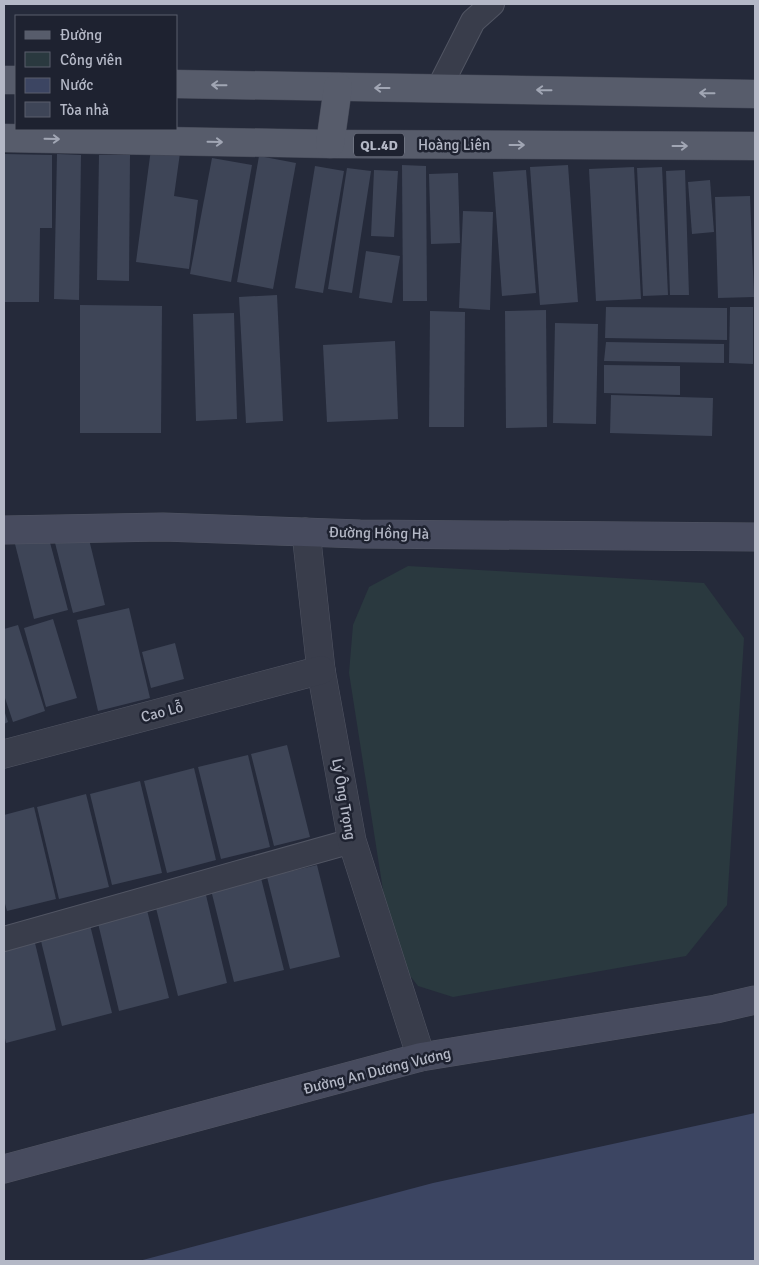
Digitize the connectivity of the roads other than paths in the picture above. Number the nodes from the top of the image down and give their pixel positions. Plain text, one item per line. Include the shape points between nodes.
1 (492, 4) edge
2 (178, 84) edge
3 (338, 88) junction
4 (439, 88) junction
5 (755, 94) edge
6 (4, 138) edge
7 (330, 144) junction
8 (755, 146) edge
9 (4, 530) edge
10 (306, 532) junction
11 (755, 537) edge
12 (321, 670) junction
13 (4, 754) edge
14 (352, 842) junction
15 (4, 938) edge
16 (755, 1000) edge
17 (421, 1057) junction
18 (4, 1169) edge

1 - 4 lane via 473,21
3 -> 2 main road
4 -> 3 main road
3 - 7 main road
5 -> 4 main road
6 -> 7 main road, Hoàng Liên / QL.4D
7 -> 8 main road, Hoàng Liên / QL.4D
9 - 10 street, Đường Hồng Hà via 163,527
10 - 11 street, Đường Hồng Hà
10 - 12 street, Lý Ông Trọng
12 - 13 street, Cao Lỗ
12 - 14 street, Lý Ông Trọng
14 - 15 lane
14 - 17 street, Lý Ông Trọng
16 - 17 street, Đường An Dương Vương via 716,1010
17 - 18 street, Đường An Dương Vương

